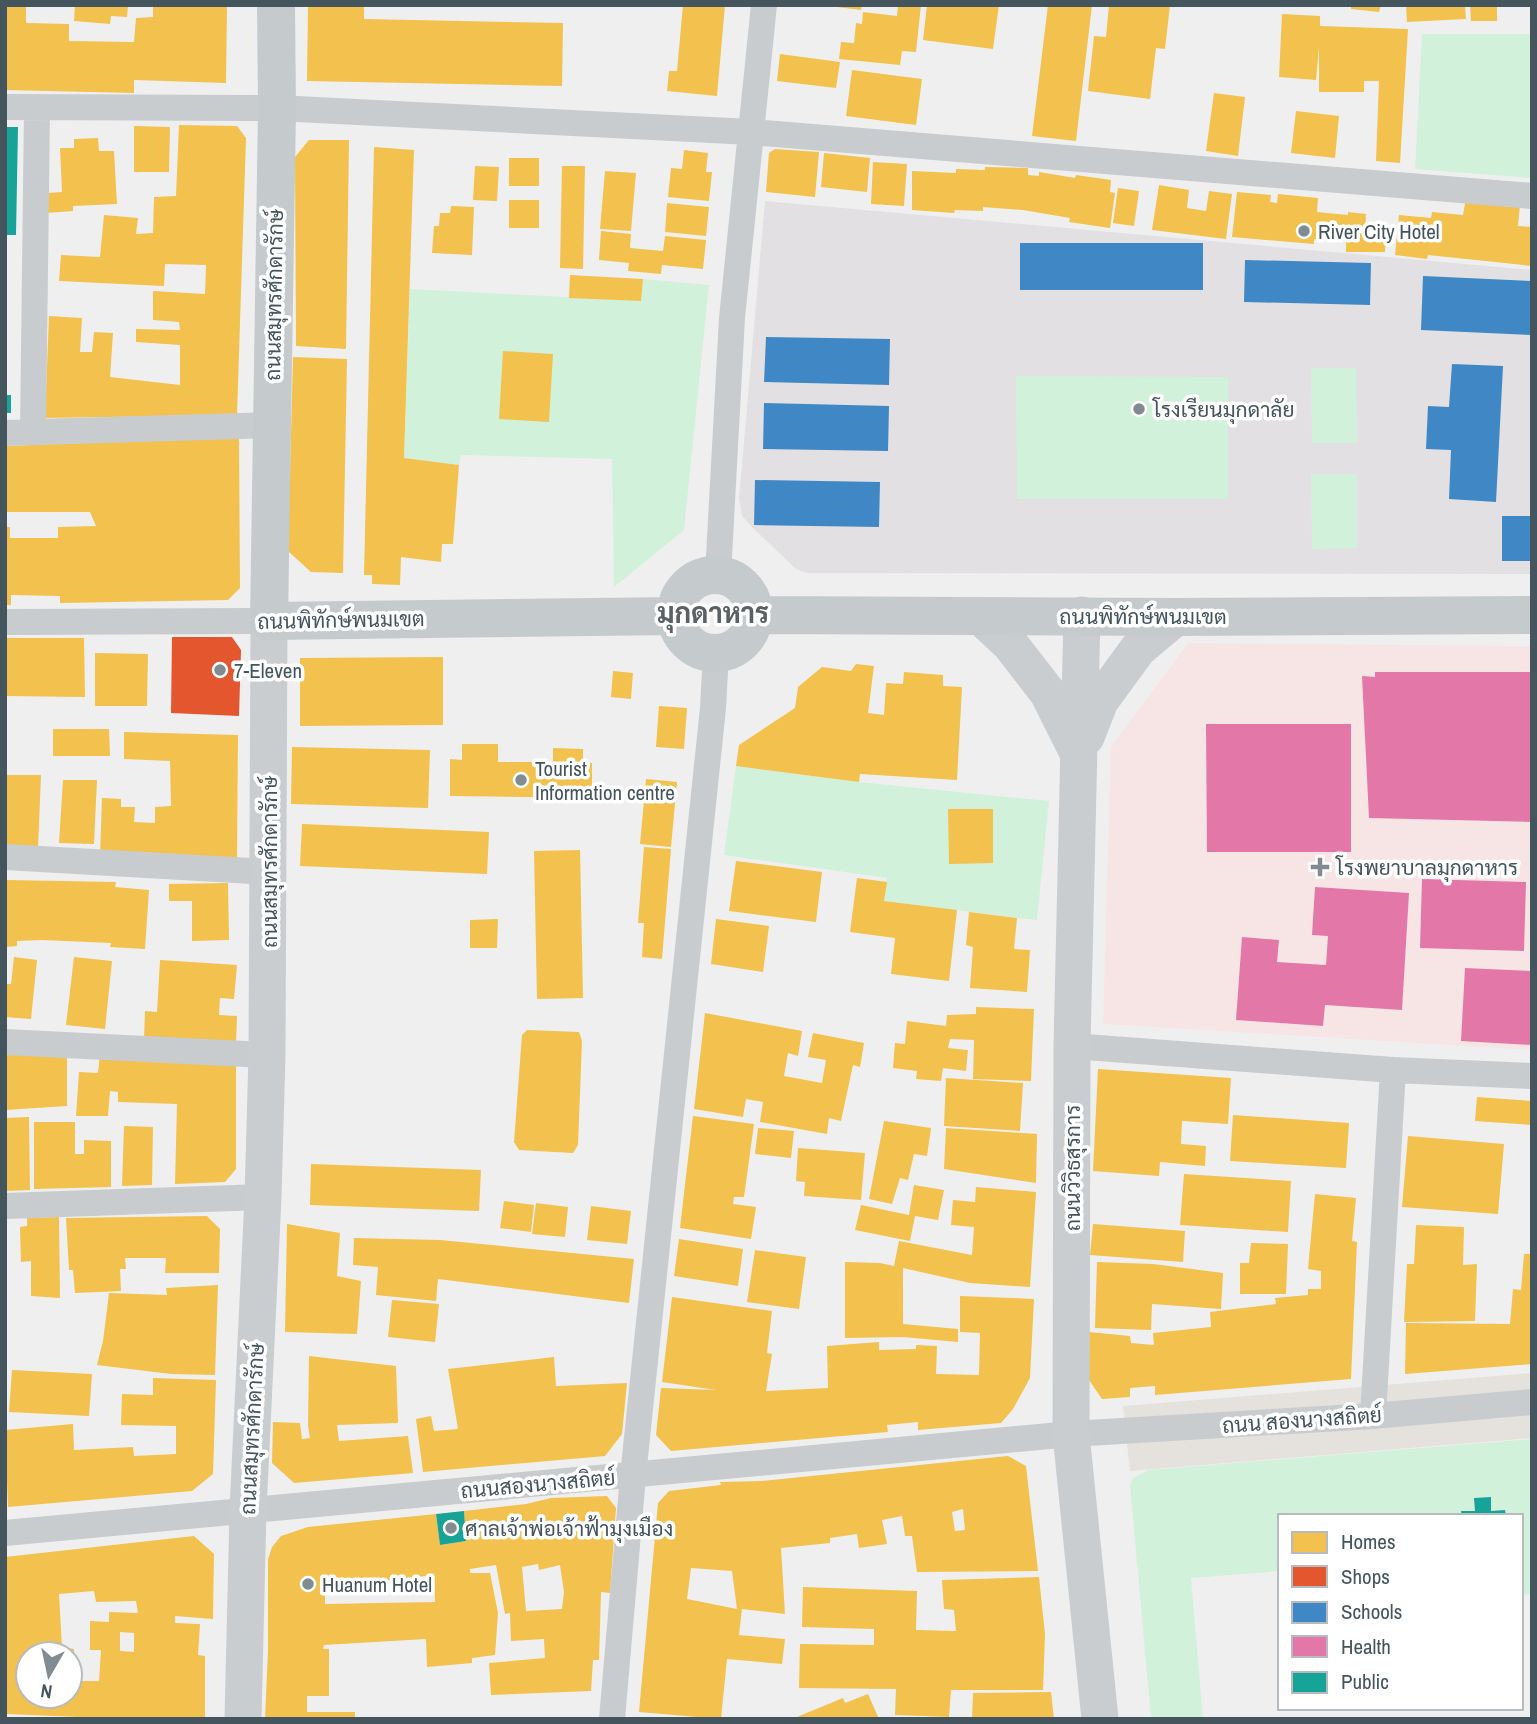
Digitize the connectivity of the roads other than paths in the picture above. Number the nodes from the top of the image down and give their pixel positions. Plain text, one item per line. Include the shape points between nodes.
1 (276, 5) edge
2 (764, 5) edge
3 (5, 107) edge
4 (37, 108) junction
5 (277, 108) junction
6 (751, 132) junction
7 (1532, 196) edge
8 (272, 425) junction
9 (33, 432) junction
10 (5, 433) edge
11 (718, 575) junction
12 (754, 615) junction
13 (1082, 615) junction
14 (1532, 615) edge
15 (676, 616) junction
16 (980, 616) junction
17 (1176, 617) junction
18 (270, 621) junction
19 (5, 622) edge
20 (716, 652) junction
21 (1079, 755) junction
22 (5, 857) edge
23 (269, 872) junction
24 (5, 1042) edge
25 (1072, 1046) junction
26 (267, 1055) junction
27 (1393, 1070) junction
28 (1532, 1076) edge
29 (263, 1197) junction
30 (5, 1206) edge
31 (1532, 1402) edge
32 (1373, 1416) junction
33 (1072, 1434) junction
34 (633, 1476) junction
35 (248, 1510) junction
36 (5, 1533) edge
37 (243, 1719) edge
38 (612, 1719) edge
39 (1100, 1719) edge

1 - 5 main road, ถนนสมุทรศักดารักษ์
2 - 6 street
3 - 4 street
4 - 5 street
4 - 9 street
5 - 6 street
5 - 8 main road, ถนนสมุทรศักดารักษ์
6 - 7 street
6 - 11 street via 732,318
8 - 9 street
8 - 18 main road, ถนนสมุทรศักดารักษ์
9 - 10 street
11 - 12 main road via 739,583 748,593
11 - 15 main road via 691,583 680,595
12 - 16 main road, ถนนพิทักษ์พนมเขต
12 - 20 main road via 748,635 739,645
13 - 16 main road, ถนนพิทักษ์พนมเขต
13 - 17 main road, ถนนพิทักษ์พนมเขต
13 - 21 main road, ถนนวิวิธสุรการ
14 - 17 main road, ถนนพิทักษ์พนมเขต
15 - 18 main road, ถนนพิทักษ์พนมเขต
15 - 20 main road via 685,639 696,648
16 - 21 main road via 1010,644 1048,693
17 - 21 main road via 1138,649 1100,701
18 - 19 street, ถนนพิทักษ์พนมเขต
18 - 23 main road, ถนนสมุทรศักดารักษ์
20 - 34 street
21 - 25 main road, ถนนวิวิธสุรการ
22 - 23 street
23 - 26 main road, ถนนสมุทรศักดารักษ์
24 - 26 street
25 - 27 street
25 - 33 main road, ถนนวิวิธสุรการ
26 - 29 main road, ถนนสมุทรศักดารักษ์
27 - 28 street
27 - 32 street
29 - 30 street
29 - 35 main road, ถนนสมุทรศักดารักษ์
31 - 32 street, ถนน สองนางสถิตย์
32 - 33 street, ถนน สองนางสถิตย์
33 - 34 street, ถนนสองนางสถิตย์
33 - 39 main road, ถนนวิวิธสุรการ
34 - 35 street, ถนนสองนางสถิตย์
34 - 38 street
35 - 36 street, ถนนสองนางสถิตย์
35 - 37 main road, ถนนสมุทรศักดารักษ์

